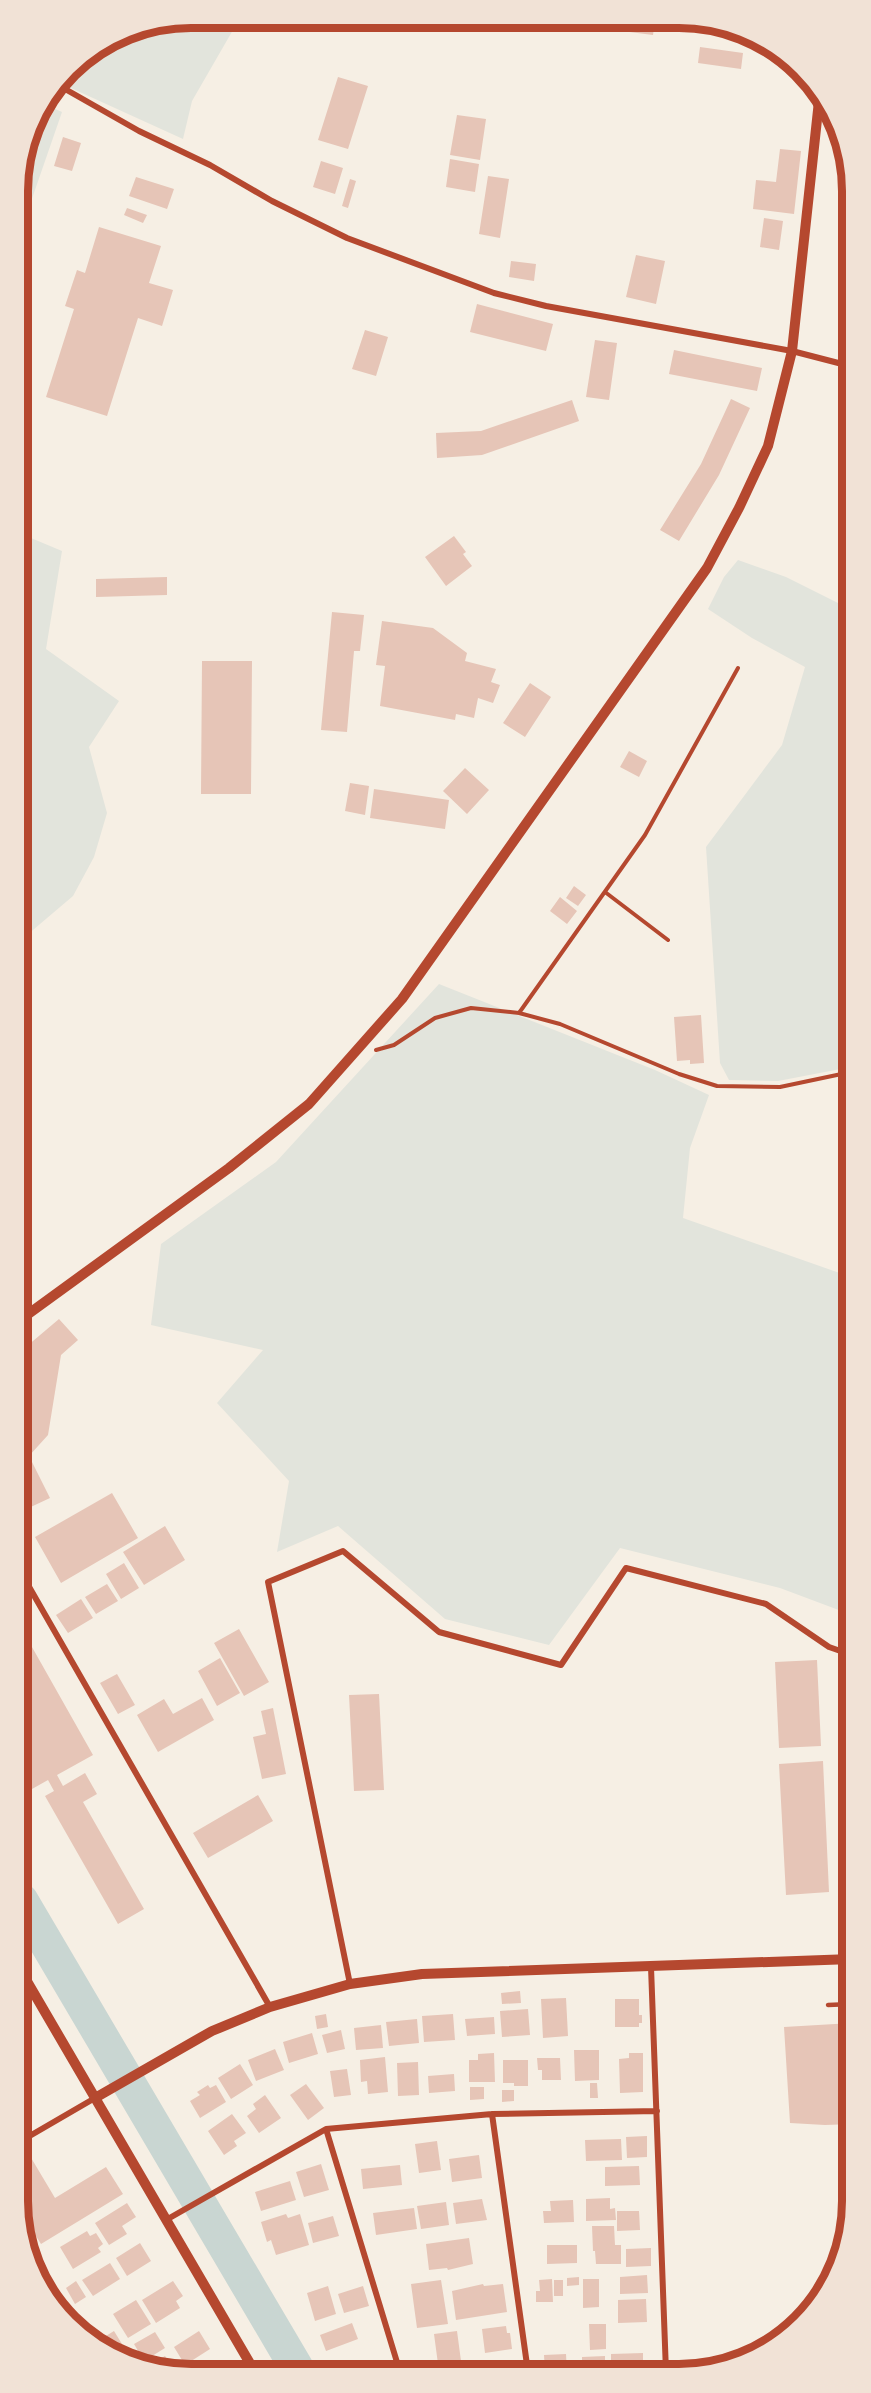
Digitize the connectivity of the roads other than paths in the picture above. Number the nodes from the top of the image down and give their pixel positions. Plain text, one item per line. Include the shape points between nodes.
1 (65, 89) edge
2 (818, 107) edge
3 (792, 351) junction
4 (842, 364) edge
5 (28, 1314) edge
6 (28, 1585) edge
7 (842, 1652) edge
8 (842, 1959) edge
9 (651, 1967) junction
10 (28, 1983) edge
11 (350, 1984) junction
12 (842, 2004) edge
13 (828, 2005) dead end
14 (270, 2007) junction
15 (95, 2098) junction
16 (657, 2111) junction
17 (492, 2114) junction
18 (326, 2129) junction
19 (28, 2137) edge
20 (166, 2220) junction
21 (250, 2364) edge
22 (398, 2364) edge
23 (527, 2364) edge
24 (666, 2364) edge

1 - 3 street via 347,238 494,293
2 - 3 street
3 - 4 street
3 - 5 street via 768,446 707,568 402,999 309,1104 229,1168
6 - 14 street
7 - 11 street via 829,1647 766,1604 626,1568 561,1665 439,1632 343,1551 268,1582
8 - 9 street
9 - 11 street via 422,1974
9 - 16 street
10 - 15 street
11 - 14 street
12 - 13 lane
14 - 15 street via 212,2031
15 - 19 street
15 - 20 street
16 - 17 street
16 - 24 street
17 - 18 street
17 - 23 street
18 - 20 street
18 - 22 street
20 - 21 street

